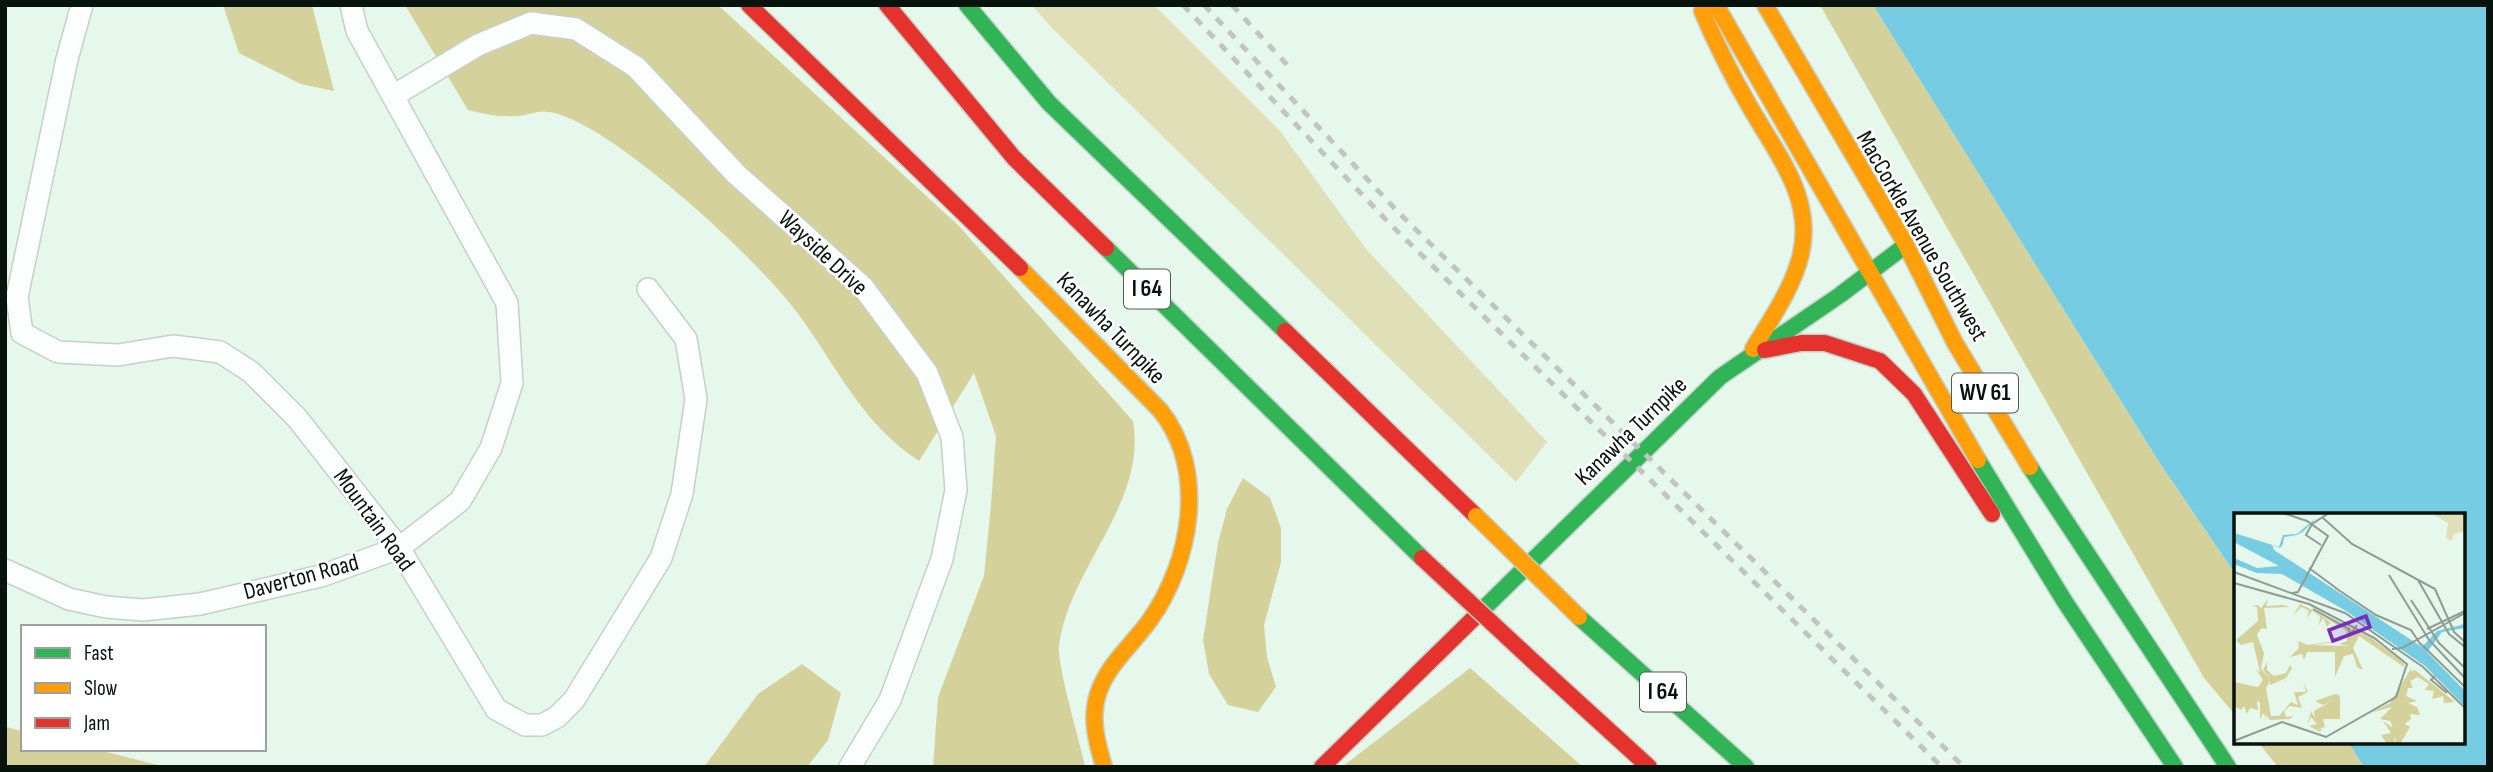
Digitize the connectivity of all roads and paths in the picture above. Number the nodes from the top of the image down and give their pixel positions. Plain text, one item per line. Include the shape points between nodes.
1 (82, 5) edge
2 (351, 5) edge
3 (750, 5) edge
4 (887, 5) edge
5 (967, 5) edge
6 (1700, 5) edge
7 (1716, 5) edge
8 (1765, 5) edge
9 (393, 96) junction
10 (1906, 245) junction
11 (1871, 273) junction
12 (648, 289) dead end
13 (1750, 354) junction
14 (399, 548) junction
15 (5, 570) edge
16 (2065, 602) junction
17 (850, 767) edge
18 (1104, 767) edge
19 (1322, 767) edge
20 (1649, 767) edge
21 (1746, 767) edge
22 (2175, 767) edge
23 (2228, 767) edge

1 - 14 street, Mountain Road via 17,297 22,333 58,352 118,355 173,346 220,352 251,372 297,418
2 - 9 street, Daverton Road via 357,32
3 - 18 main road, Kanawha Turnpike via 1109,354 1166,418 1185,479 1189,524 1163,600 1112,665 1096,695 1092,715
4 - 20 main road, I 64, bridge via 1014,158 1422,558
5 - 21 main road, I 64, bridge via 1049,103 1579,617
6 - 13 main road via 1758,121 1788,166 1800,202 1802,253
7 - 11 main road, WV 61
8 - 10 main road, MacCorkle Avenue Southwest / WV 61 via 1826,116
9 - 14 street, Daverton Road via 507,303 512,383 491,448 460,501
9 - 17 street, Wayside Drive via 478,45 531,23 576,29 636,67 736,174 863,287 927,373 952,437 956,490 942,559 890,701
10 - 11 main road, Kanawha Turnpike
10 - 23 main road, MacCorkle Avenue Southwest / WV 61 via 1954,340 2024,457 2142,643
11 - 13 main road, Kanawha Turnpike
11 - 16 main road, WV 61
12 - 14 street, Mountain Road via 686,339 696,399 682,494 661,558 574,700 542,726 526,725 496,709
13 - 16 main road via 1825,343 1880,361 1914,394 2024,561
13 - 19 main road, Kanawha Turnpike via 1694,402
14 - 15 street, Daverton Road via 321,576 200,604 142,610 69,599
16 - 22 main road, WV 61

